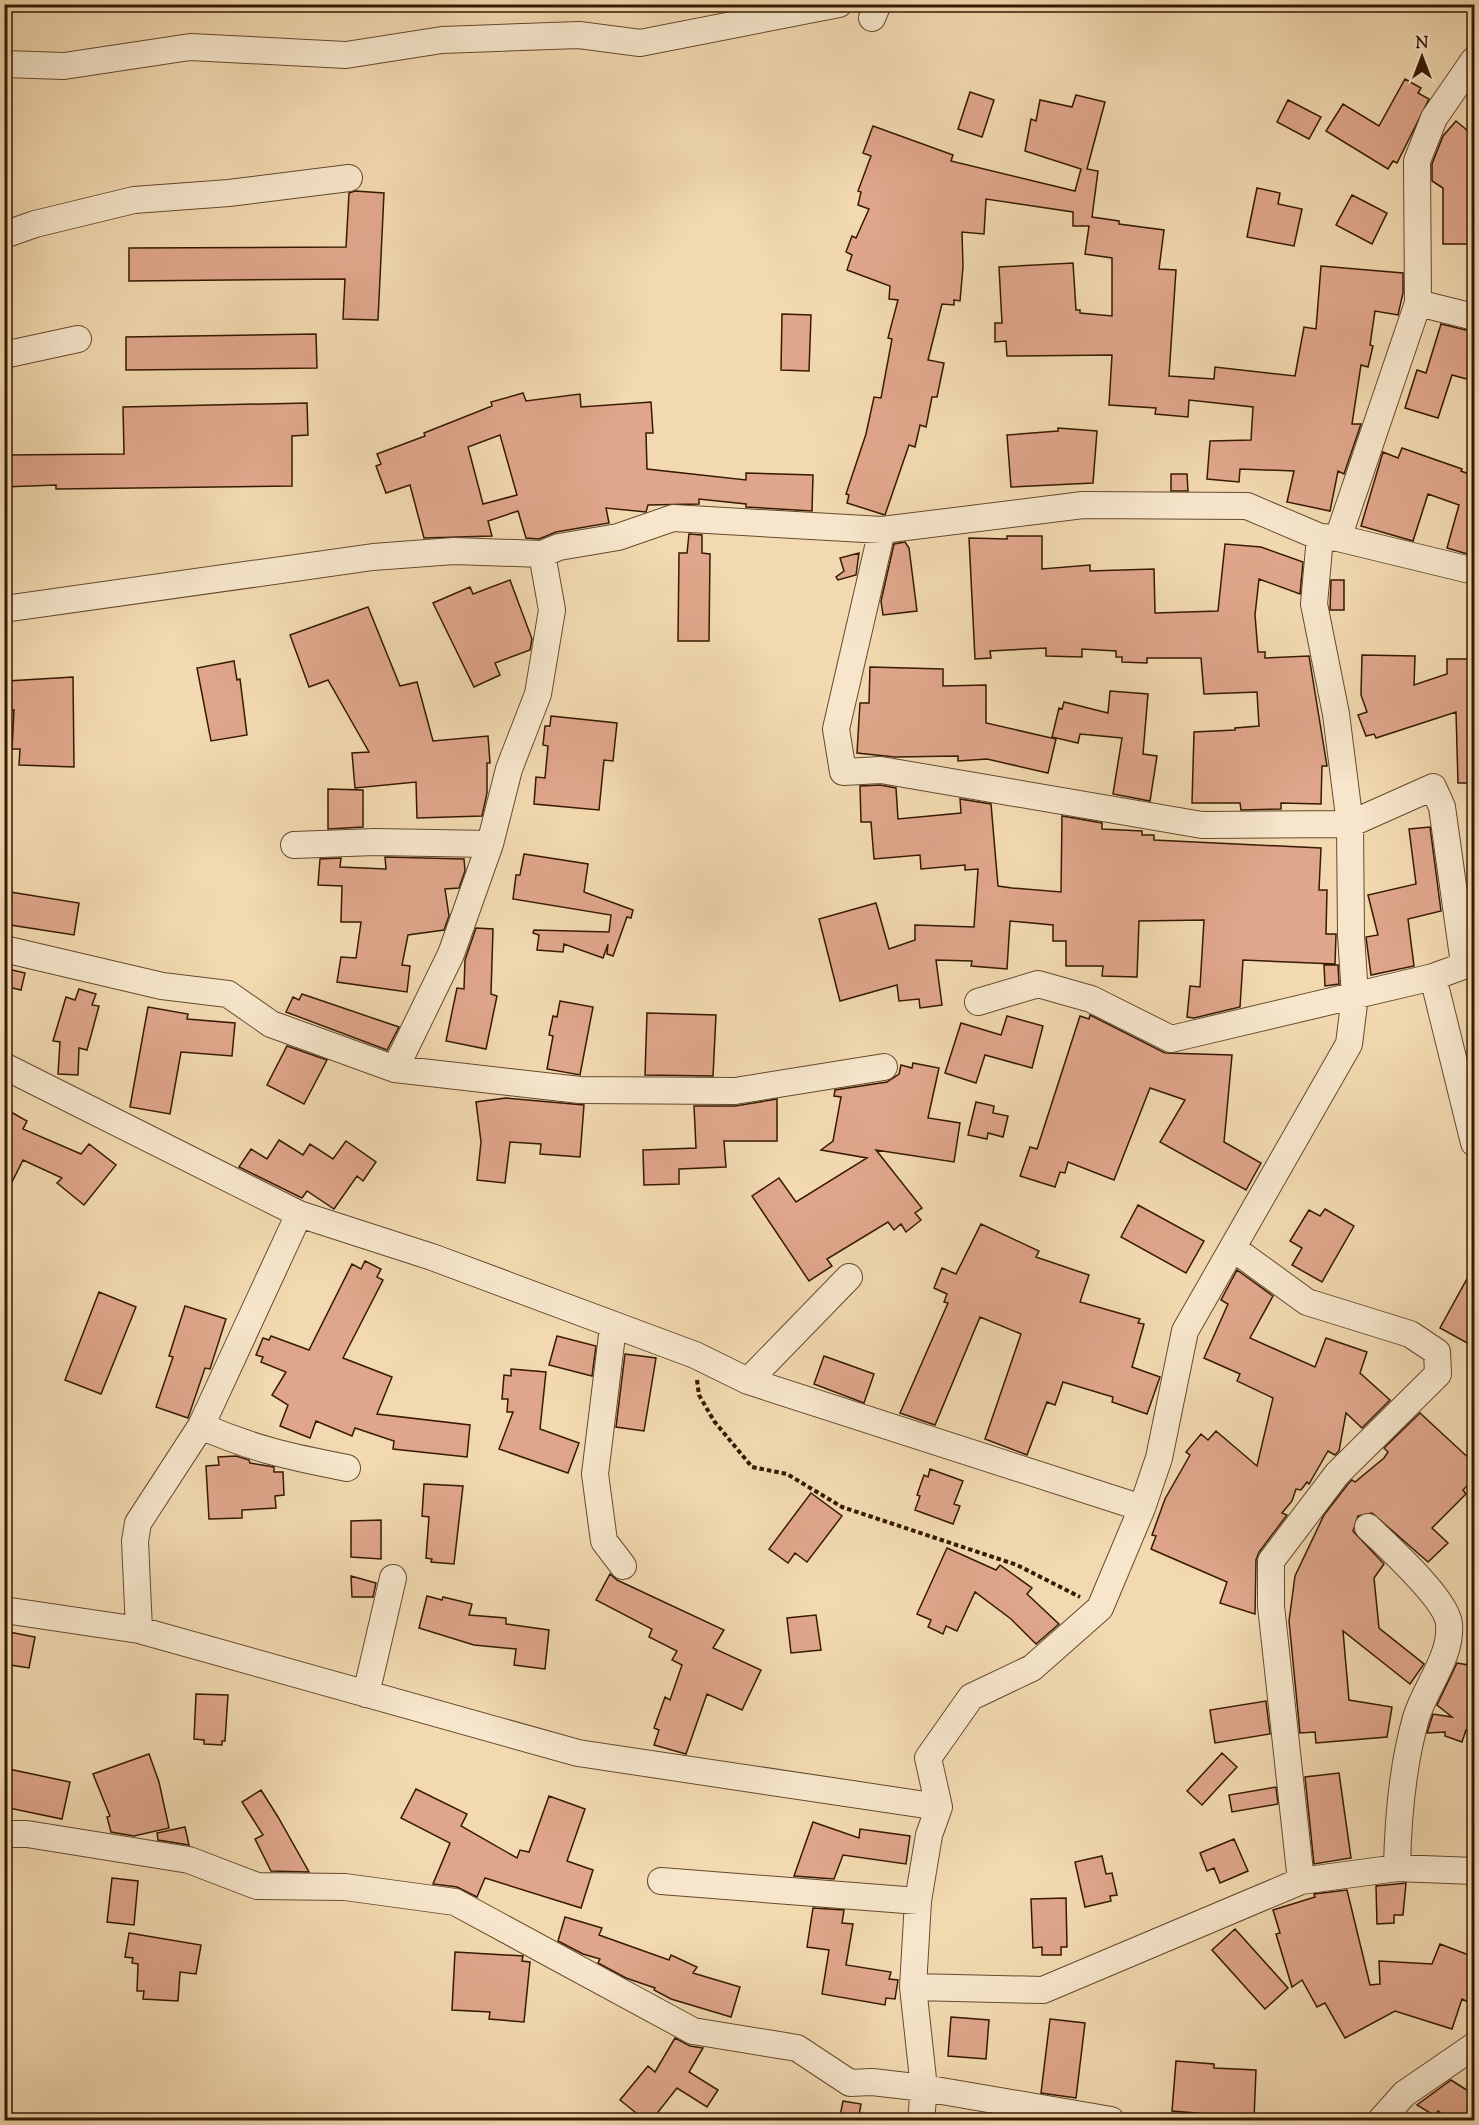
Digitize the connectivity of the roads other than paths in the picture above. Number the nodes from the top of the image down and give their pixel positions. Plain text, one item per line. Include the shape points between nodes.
1 (839, 4) edge
2 (1474, 60) edge
3 (4, 64) edge
4 (349, 178) dead end
5 (4, 235) edge
6 (1418, 303) junction
7 (1474, 317) edge
8 (78, 339) dead end
9 (4, 355) edge
10 (882, 530) junction
11 (1329, 538) junction
12 (542, 554) junction
13 (1474, 571) edge
14 (4, 609) edge
15 (1350, 824) junction
16 (490, 844) junction
17 (294, 845) dead end
18 (4, 950) edge
19 (1469, 963) edge
20 (1433, 977) junction
21 (1356, 996) junction
22 (978, 1002) dead end
23 (4, 1066) edge
24 (884, 1067) dead end
25 (395, 1069) junction
26 (1474, 1143) edge
27 (299, 1214) junction
28 (1234, 1249) junction
29 (849, 1277) dead end
30 (613, 1326) junction
31 (748, 1381) junction
32 (201, 1426) junction
33 (346, 1467) dead end
34 (1142, 1508) junction
35 (1368, 1527) dead end
36 (623, 1566) dead end
37 (393, 1578) dead end
38 (4, 1610) edge
39 (139, 1630) junction
40 (366, 1694) junction
41 (939, 1807) junction
42 (4, 1834) edge
43 (1397, 1868) junction
44 (1474, 1871) edge
45 (661, 1881) dead end
46 (1301, 1881) junction
47 (918, 1901) junction
48 (913, 1987) junction
49 (1474, 2046) edge
50 (924, 2088) junction
51 (921, 2121) edge
52 (1111, 2121) edge
53 (1381, 2121) edge

1 - 3 street via 639,43 579,35 442,40 346,55 190,47 64,66
2 - 6 street via 1434,118 1417,161
4 - 5 street via 134,200
6 - 7 street
6 - 11 street
8 - 9 street
10 - 11 street via 1083,506 1247,506
10 - 12 street via 672,518 618,537
10 - 15 street via 836,729 843,771 881,770 1202,825
11 - 13 street
11 - 15 street via 1314,604 1336,714
12 - 14 street via 454,551 373,557
12 - 16 street via 552,610 538,694 509,769
15 - 19 street via 1433,787 1442,807
15 - 21 street
16 - 17 street
16 - 25 street via 451,954
18 - 25 street via 162,987 228,994 272,1024
19 - 20 street
20 - 21 street
20 - 26 street
21 - 22 street via 1171,1039 1091,999 1038,984
21 - 28 street via 1349,1044
23 - 27 street
24 - 25 street via 735,1091 580,1090
27 - 30 street via 432,1257
27 - 32 street
28 - 34 street via 1185,1331 1159,1458
28 - 46 street via 1307,1302 1410,1334 1437,1352 1438,1374 1337,1474 1271,1561 1271,1606
29 - 31 street
30 - 31 street via 695,1355
30 - 36 street via 595,1474 604,1541
31 - 34 street
32 - 33 street via 278,1455
32 - 39 street via 138,1523 135,1541
34 - 41 street via 1100,1608 1032,1668 971,1697 928,1758
35 - 43 street via 1435,1595 1450,1622 1446,1650 1416,1717 1398,1812
37 - 40 street
38 - 39 street
39 - 40 street
40 - 41 street via 578,1753
41 - 47 street via 929,1835
42 - 50 street via 27,1834 189,1860 257,1886 345,1887 455,1902 693,2031 797,2048 850,2083
43 - 44 street
43 - 46 street
45 - 47 street
46 - 48 street via 1043,1990
47 - 48 street
48 - 50 street
49 - 53 street via 1404,2094
50 - 51 street
50 - 52 street

